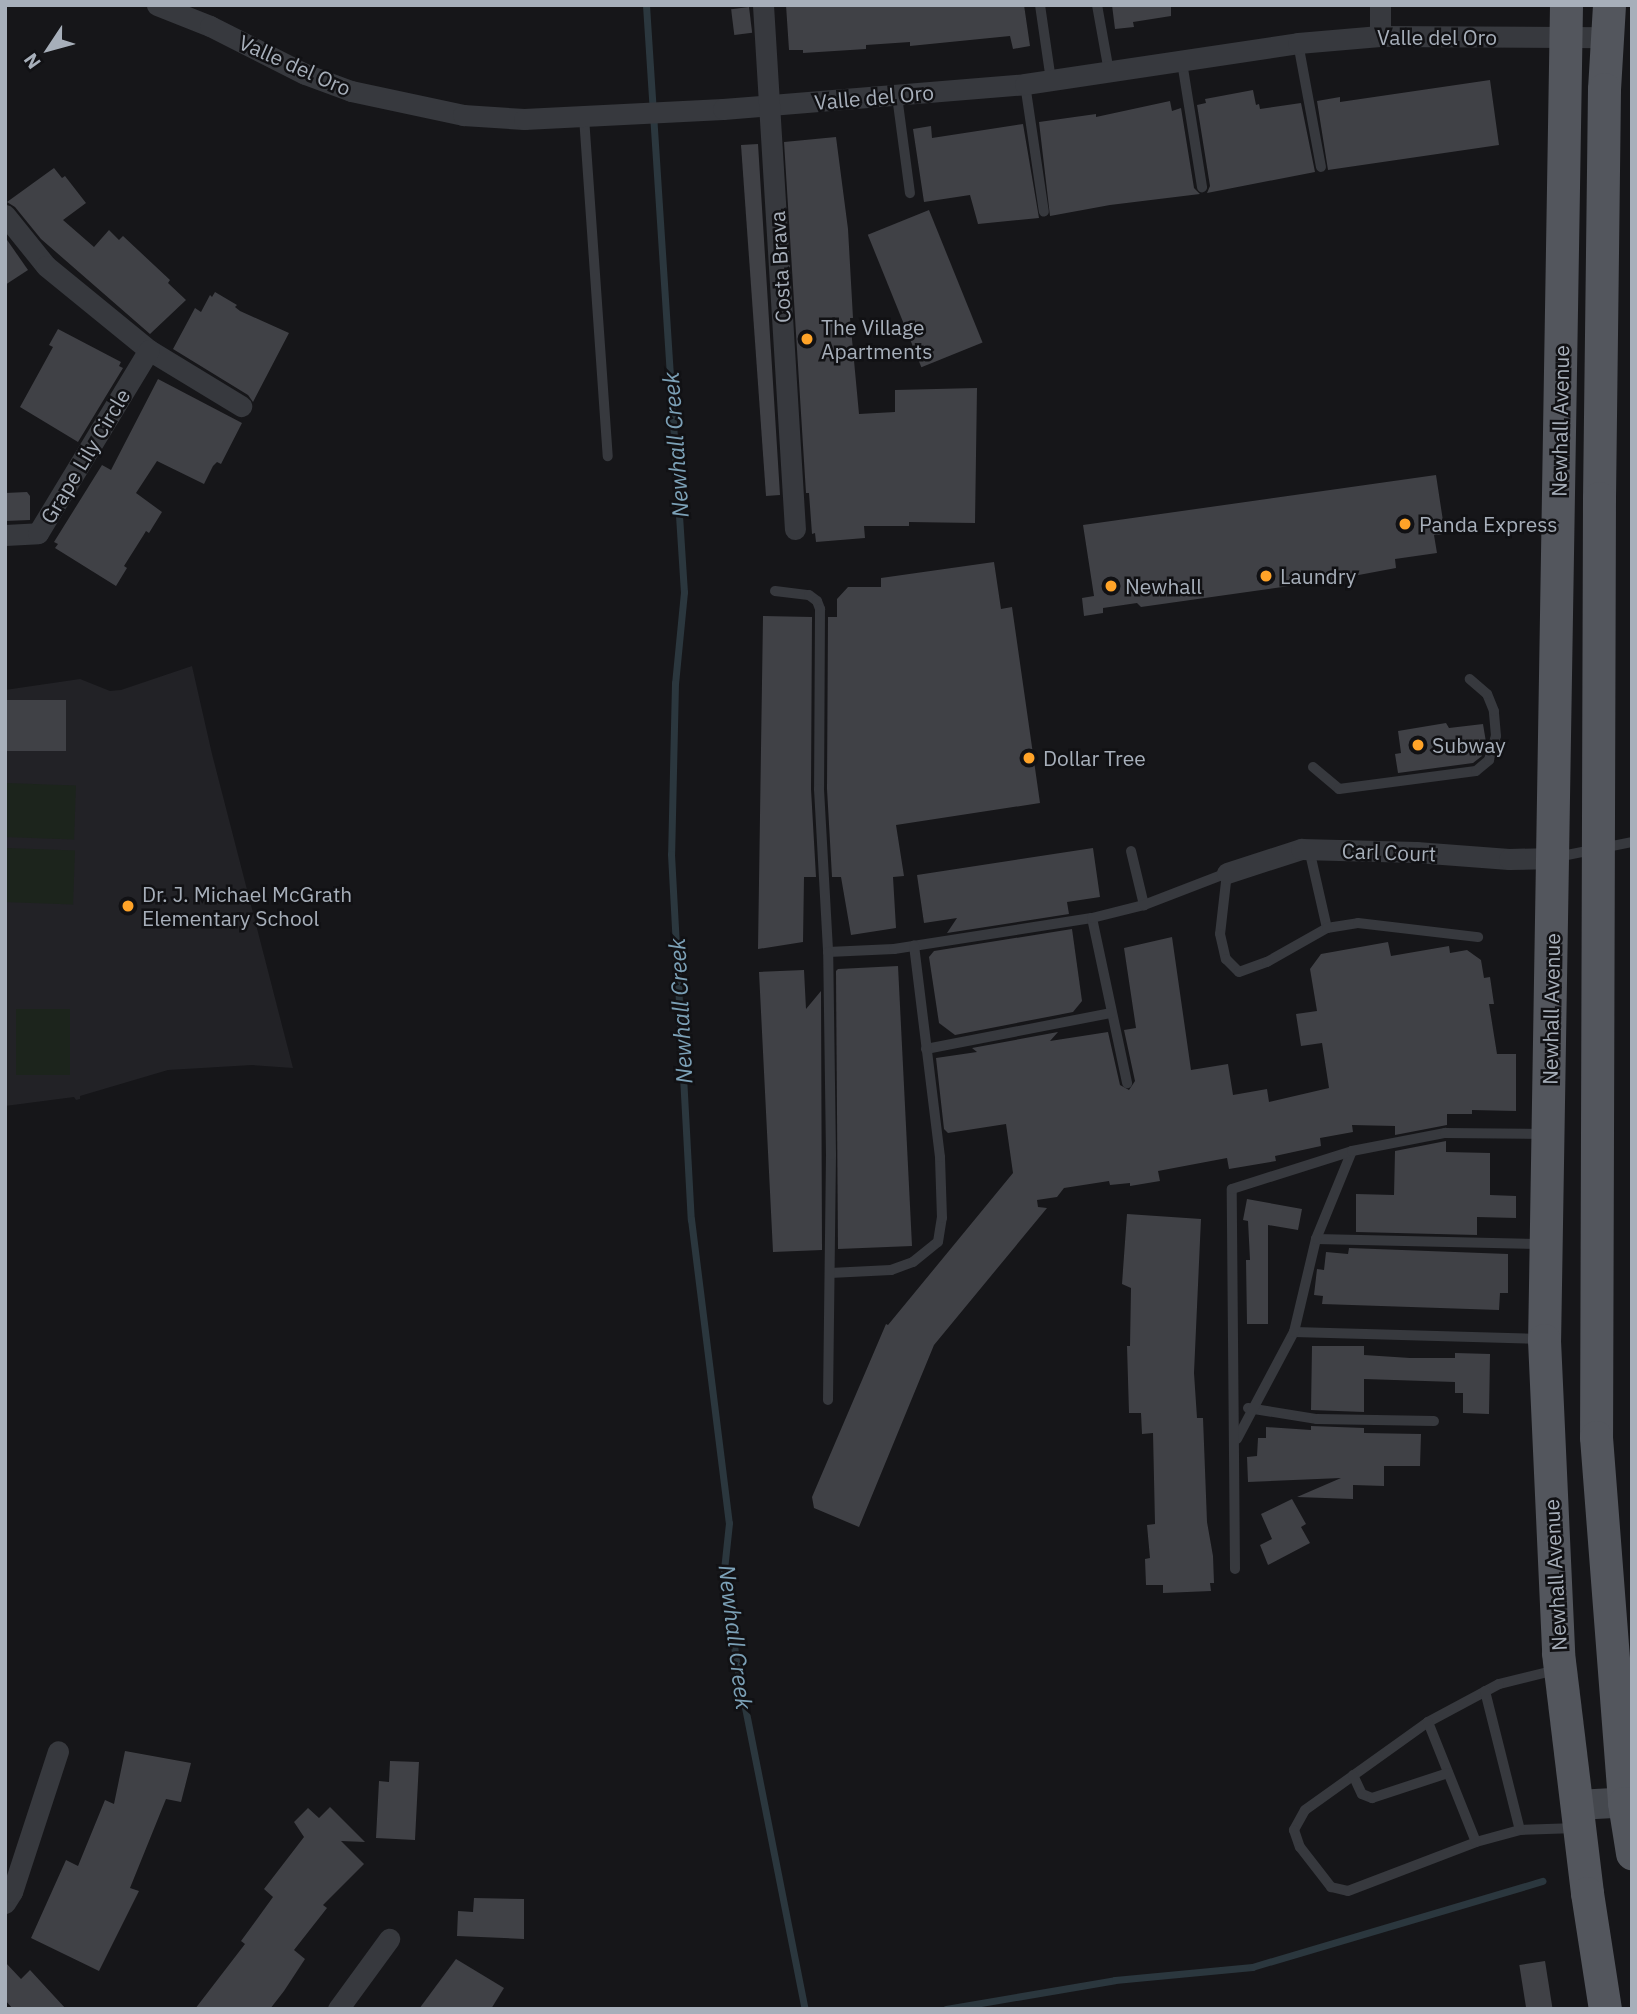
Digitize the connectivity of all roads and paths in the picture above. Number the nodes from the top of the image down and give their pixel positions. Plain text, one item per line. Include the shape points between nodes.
1 (157, 5) edge
2 (763, 5) edge
3 (1040, 5) edge
4 (1097, 5) edge
5 (1380, 5) edge
6 (1566, 20) edge
7 (1608, 21) edge
8 (1380, 36) junction
9 (1298, 44) junction
10 (1182, 62) junction
11 (1109, 72) junction
12 (1051, 80) junction
13 (1025, 84) junction
14 (897, 96) junction
15 (771, 105) junction
16 (590, 117) junction
17 (1321, 167) dead end
18 (1202, 187) dead end
19 (910, 193) dead end
20 (1044, 212) dead end
21 (5, 215) edge
22 (149, 350) junction
23 (1600, 392) junction
24 (1561, 393) junction
25 (241, 406) dead end
26 (608, 456) dead end
27 (795, 529) dead end
28 (5, 535) edge
29 (775, 592) dead end
30 (1470, 679) dead end
31 (1314, 767) dead end
32 (1632, 842) edge
33 (1309, 849) junction
34 (1596, 850) junction
35 (1131, 851) dead end
36 (1554, 858) junction
37 (1227, 873) junction
38 (1144, 905) junction
39 (1092, 918) junction
40 (1327, 928) junction
41 (1478, 937) dead end
42 (914, 946) junction
43 (828, 952) junction
44 (1112, 1013) junction
45 (926, 1049) junction
46 (1127, 1083) dead end
47 (1549, 1134) junction
48 (1352, 1151) junction
49 (1316, 1239) junction
50 (1546, 1244) junction
51 (830, 1273) junction
52 (1294, 1332) junction
53 (1544, 1340) junction
54 (828, 1400) dead end
55 (1235, 1406) junction
56 (1252, 1409) junction
57 (1434, 1421) dead end
58 (1236, 1442) junction
59 (1235, 1569) dead end
60 (1560, 1669) junction
61 (1485, 1690) junction
62 (1428, 1722) junction
63 (58, 1751) dead end
64 (1448, 1773) junction
65 (1353, 1775) junction
66 (1628, 1803) edge
67 (1578, 1816) junction
68 (1520, 1830) junction
69 (1476, 1842) junction
70 (1632, 1853) edge
71 (5, 1903) edge
72 (389, 1940) dead end
73 (338, 2009) edge
74 (1605, 2009) edge

1 - 16 street, Valle del Oro via 210,26 304,74 396,103 463,115
2 - 15 street, Costa Brava
3 - 12 lane
4 - 11 lane
5 - 8 street
6 - 7 street, Valle del Oro
6 - 8 street, Valle del Oro
6 - 24 main road, Newhall Avenue
7 - 23 main road, Newhall Avenue
8 - 9 street, Valle del Oro
9 - 10 street, Valle del Oro
9 - 17 lane
10 - 11 street, Valle del Oro
10 - 18 lane
11 - 12 street, Valle del Oro
12 - 13 street, Valle del Oro
13 - 14 street, Valle del Oro
13 - 20 lane
14 - 15 street, Valle del Oro
14 - 19 lane
15 - 16 street, Valle del Oro
15 - 27 street, Costa Brava
16 - 26 lane
21 - 22 street via 46,266
22 - 25 street
22 - 28 street, Grape Lily Circle via 38,533
23 - 24 main road
23 - 34 main road, Newhall Avenue
24 - 36 main road, Newhall Avenue
29 - 43 lane via 809,595 820,609 819,789
30 - 31 lane via 1486,694 1494,711 1496,736 1489,760 1476,771 1339,789
32 - 34 lane
33 - 36 street, Carl Court
33 - 37 street, Carl Court
33 - 40 lane
34 - 36 lane
34 - 66 main road, Newhall Avenue via 1596,1437
35 - 38 lane
36 - 47 main road, Newhall Avenue
37 - 38 lane
37 - 40 lane via 1220,934 1226,959 1238,972
38 - 39 lane
39 - 42 lane
39 - 44 lane
40 - 41 lane via 1358,923
42 - 43 lane
42 - 45 lane
43 - 51 lane
44 - 45 lane
44 - 46 lane
45 - 51 lane via 940,1157 938,1242 913,1262 891,1270
47 - 48 lane via 1445,1133
47 - 50 main road, Newhall Avenue
48 - 49 lane
48 - 55 lane via 1232,1189
49 - 50 lane
49 - 52 lane
50 - 53 main road, Newhall Avenue
51 - 54 lane
52 - 53 lane
52 - 56 lane
53 - 60 main road, Newhall Avenue
55 - 56 lane
55 - 58 lane
56 - 57 lane via 1317,1419
56 - 58 lane
58 - 59 lane
60 - 61 lane
60 - 67 main road, Newhall Avenue
61 - 62 lane
61 - 68 lane
62 - 64 lane
62 - 65 lane
63 - 71 street
64 - 65 lane via 1373,1798 1362,1794
64 - 69 lane
65 - 69 lane via 1304,1810 1294,1830 1300,1847 1331,1887 1348,1891
66 - 67 street
66 - 70 main road, Newhall Avenue
67 - 68 lane
67 - 74 main road, Newhall Avenue
68 - 69 lane
72 - 73 street

